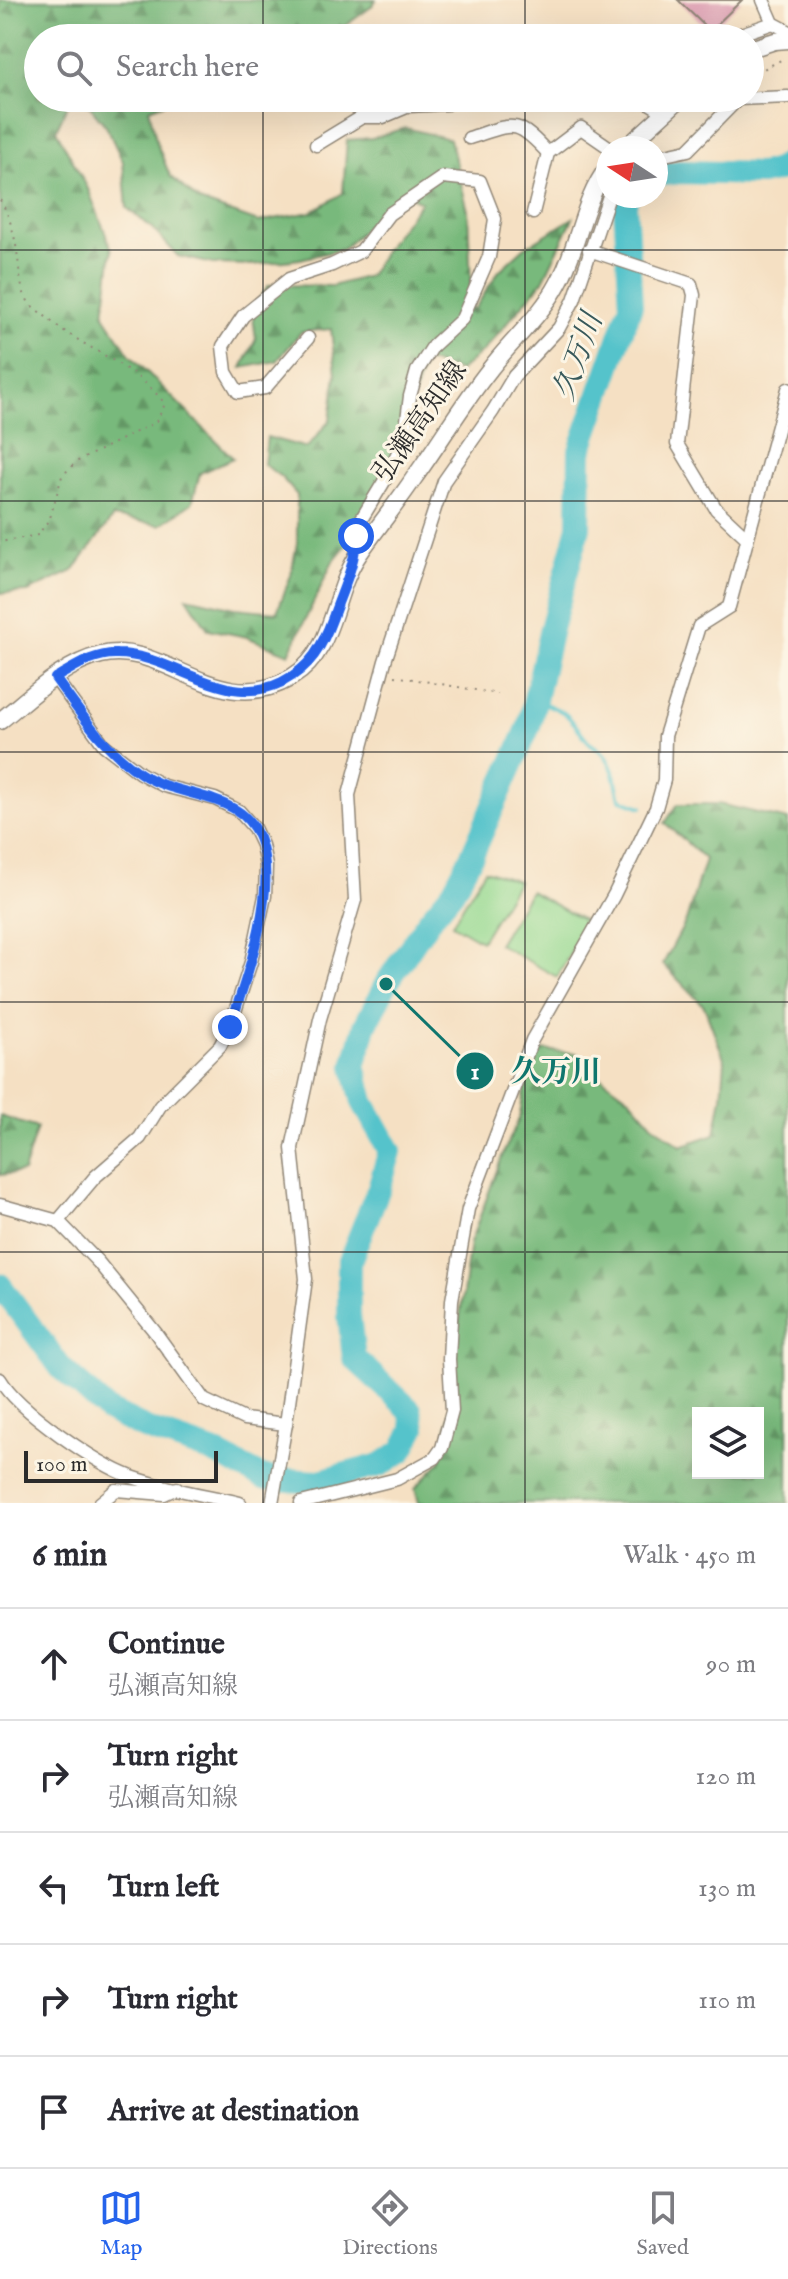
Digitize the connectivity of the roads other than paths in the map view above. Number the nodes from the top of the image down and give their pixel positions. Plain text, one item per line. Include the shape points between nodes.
1 (763, 0) edge
2 (773, 23) junction
3 (764, 26) edge
4 (788, 31) edge
5 (788, 40) edge
6 (764, 45) edge
7 (764, 97) edge
8 (788, 97) edge
9 (395, 112) edge
10 (664, 112) edge
11 (725, 112) edge
12 (639, 136) edge
13 (469, 138) dead end
14 (596, 138) edge
15 (316, 145) dead end
16 (548, 153) junction
17 (668, 154) edge
18 (596, 190) edge
19 (605, 208) edge
20 (533, 213) dead end
21 (589, 250) junction
22 (308, 338) dead end
23 (788, 389) edge
24 (747, 538) junction
25 (356, 558) junction
26 (55, 678) junction
27 (0, 721) edge
28 (0, 1205) edge
29 (58, 1221) junction
30 (0, 1379) edge
31 (286, 1424) junction
32 (177, 1488) junction
33 (272, 1498) edge
34 (100, 1503) edge
35 (240, 1503) edge
36 (301, 1503) edge

1 - 2 street
2 - 3 street
2 - 4 street
5 - 6 main road
7 - 8 street
9 - 15 street via 362,117
10 - 12 main road
11 - 17 street via 688,150
13 - 16 street via 508,125 527,130
14 - 16 street via 581,128
16 - 20 street
18 - 25 main road, 弘瀬高知線 via 545,305 492,366
19 - 21 street
21 - 24 street via 691,284 677,444 716,509
21 - 31 street via 559,328 514,376 444,481 349,795 355,900 320,1019 292,1148 306,1279
22 - 25 street via 265,388 238,392 226,372 223,346 243,316 289,279 361,251 389,214 443,177 480,181 495,219 489,257 462,319 433,346 417,371 405,436 359,523
23 - 24 street
24 - 36 street via 729,607 699,626 665,736 664,780 656,808 532,1040 468,1209 452,1300 452,1411 442,1448 435,1458 397,1479
25 - 26 main road, 弘瀬高知線 via 321,648 307,666 273,686 237,690 120,653 102,654
26 - 27 main road, 弘瀬高知線
26 - 29 street via 104,745 140,773 239,811 254,828 266,866 251,962 220,1046
28 - 29 street
29 - 31 street via 98,1262 204,1400 244,1419
30 - 32 street via 30,1413 72,1443 131,1477
31 - 33 street
32 - 34 street via 164,1494 116,1490
32 - 35 street

